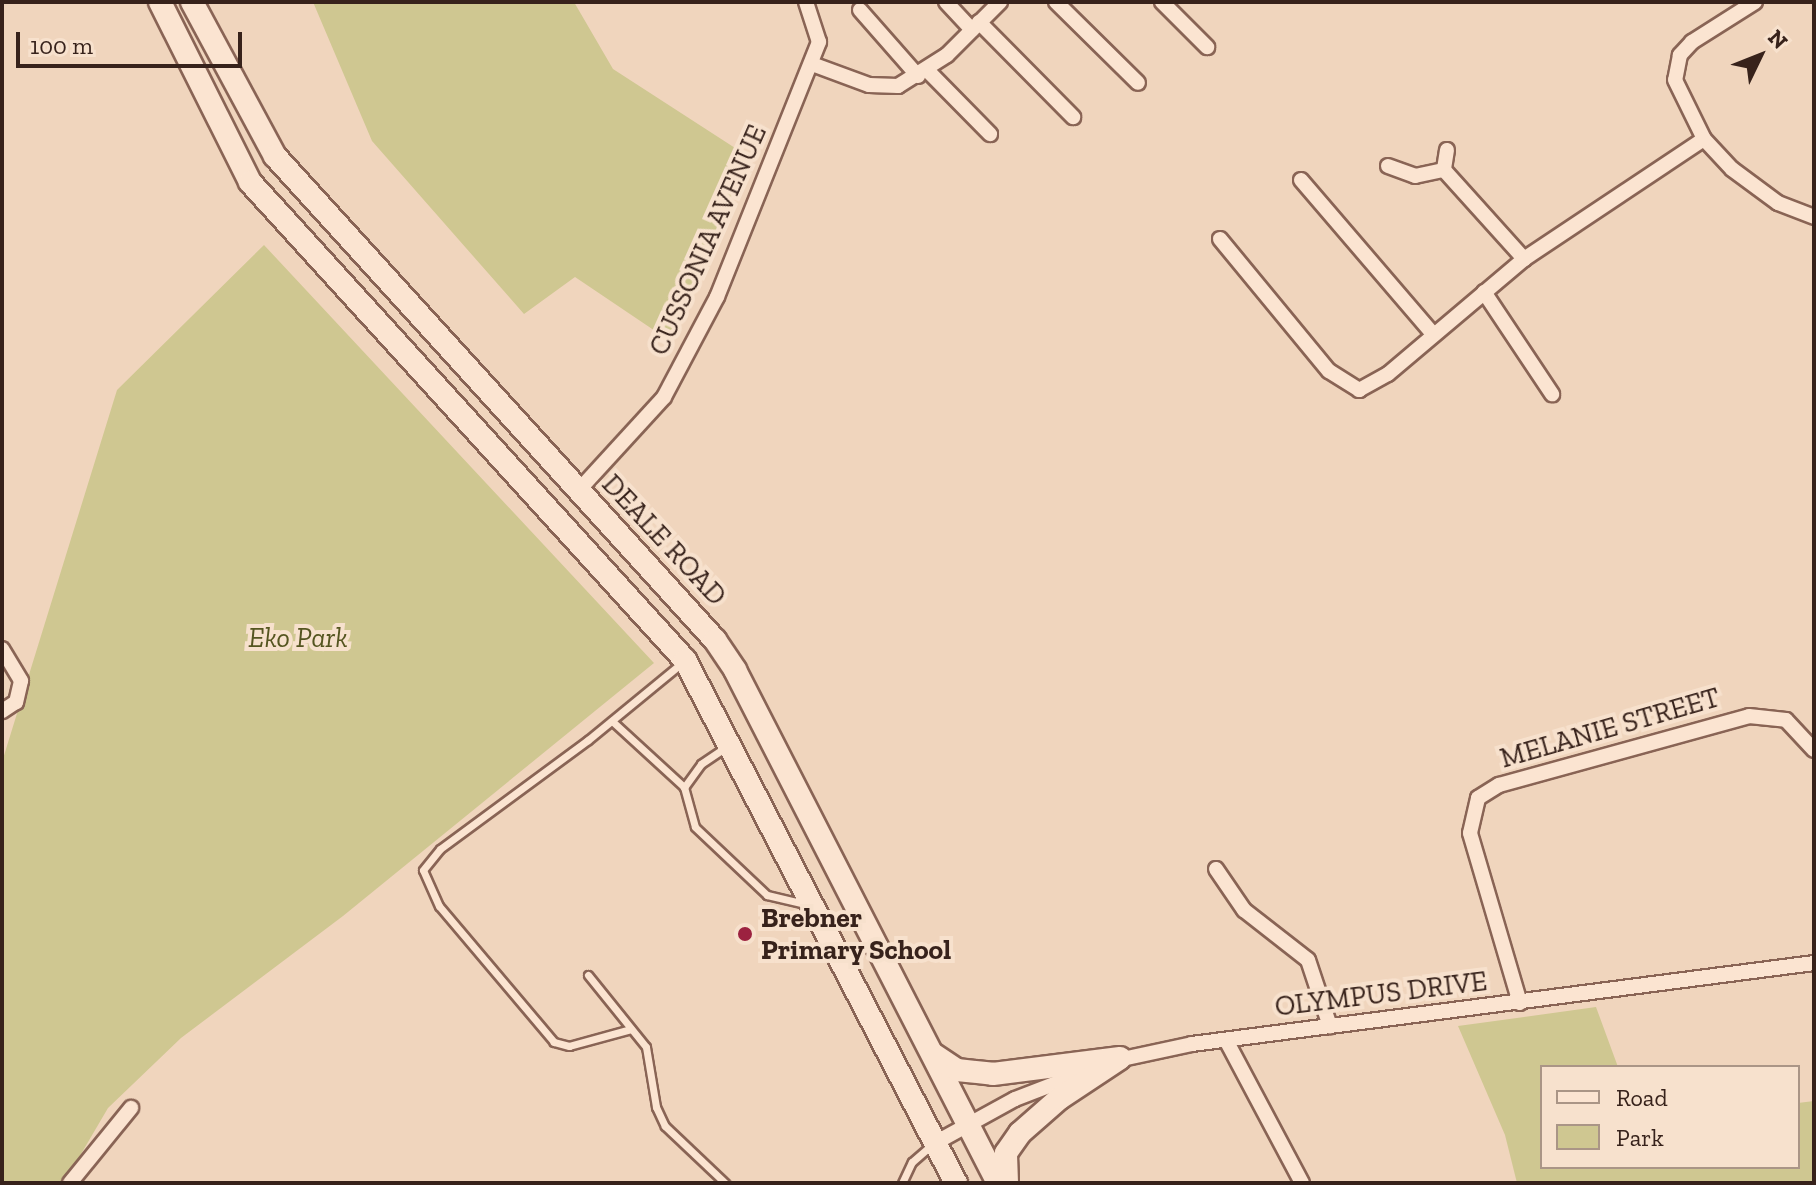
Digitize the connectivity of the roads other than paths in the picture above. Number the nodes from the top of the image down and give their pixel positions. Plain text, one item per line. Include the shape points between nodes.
1 (160, 2) edge
2 (192, 2) edge
3 (806, 2) edge
4 (946, 2) edge
5 (1000, 2) edge
6 (1056, 2) edge
7 (1162, 2) edge
8 (1755, 2) edge
9 (860, 10) dead end
10 (976, 26) junction
11 (1207, 47) dead end
12 (812, 64) junction
13 (923, 73) junction
14 (1138, 83) dead end
15 (1073, 117) dead end
16 (990, 134) dead end
17 (1704, 139) junction
18 (1447, 150) dead end
19 (1388, 166) dead end
20 (1444, 170) junction
21 (1301, 180) dead end
22 (1814, 217) edge
23 (1220, 239) dead end
24 (1524, 259) junction
25 (384, 278) junction
26 (1484, 292) junction
27 (357, 303) junction
28 (1433, 334) junction
29 (1552, 394) dead end
30 (578, 491) junction
31 (533, 495) junction
32 (586, 550) junction
33 (2, 649) edge
34 (685, 660) junction
35 (2, 711) edge
36 (612, 721) junction
37 (732, 743) junction
38 (1814, 750) edge
39 (684, 787) junction
40 (808, 814) junction
41 (778, 833) junction
42 (1216, 869) dead end
43 (815, 905) junction
44 (1814, 963) edge
45 (588, 975) dead end
46 (1520, 1003) junction
47 (905, 1004) junction
48 (1330, 1026) junction
49 (631, 1029) junction
50 (1226, 1040) junction
51 (1120, 1058) junction
52 (131, 1108) dead end
53 (967, 1125) junction
54 (935, 1143) junction
55 (70, 1183) edge
56 (725, 1183) edge
57 (902, 1183) edge
58 (956, 1183) edge
59 (998, 1183) edge
60 (1007, 1183) edge
61 (1302, 1183) edge

1 - 27 street via 250,182
2 - 25 street, DEALE ROAD via 275,156
3 - 12 street, CUSSONIA AVENUE via 818,28
4 - 10 street
5 - 10 street
6 - 14 street
7 - 11 street
8 - 17 street via 1692,42 1674,69
9 - 13 street
10 - 13 street
10 - 15 street
12 - 13 street via 884,87
12 - 30 street, CUSSONIA AVENUE via 694,347 664,397
13 - 16 street
17 - 22 street via 1746,182
17 - 24 street
18 - 20 street
19 - 20 street via 1415,176
20 - 24 street
21 - 28 street
23 - 28 street via 1329,371 1349,387 1371,386
24 - 26 street
25 - 27 street
25 - 30 street, DEALE ROAD
26 - 28 street
26 - 29 street
27 - 31 street
30 - 31 street via 554,505
30 - 32 street via 577,520
30 - 40 street, DEALE ROAD via 715,640
31 - 32 street
32 - 34 street
33 - 35 street via 21,681 16,702
34 - 36 lane
34 - 37 street
36 - 39 lane
36 - 49 lane via 440,849 424,865 423,875 439,906 554,1042 569,1046
37 - 39 lane via 701,764
37 - 41 street
38 - 46 street, MELANIE STREET via 1786,720 1749,716 1499,785 1478,798 1470,833
39 - 43 lane via 695,827 745,876 781,902
40 - 41 street
40 - 47 street, DEALE ROAD
41 - 43 street
42 - 48 street via 1244,910 1308,960
43 - 54 street
44 - 46 street, OLYMPUS DRIVE
45 - 49 lane
46 - 48 street, OLYMPUS DRIVE
47 - 51 street via 931,1052 957,1070 993,1074
47 - 53 street, DEALE ROAD
48 - 50 street, OLYMPUS DRIVE
49 - 56 lane via 653,1062 660,1117
50 - 51 street, OLYMPUS DRIVE
50 - 61 street
51 - 53 street, OLYMPUS DRIVE via 1015,1099
51 - 60 street via 1020,1133 1006,1153
52 - 55 street
53 - 54 street, OLYMPUS DRIVE
53 - 59 street, DEALE ROAD
54 - 57 lane via 912,1162
54 - 58 street

